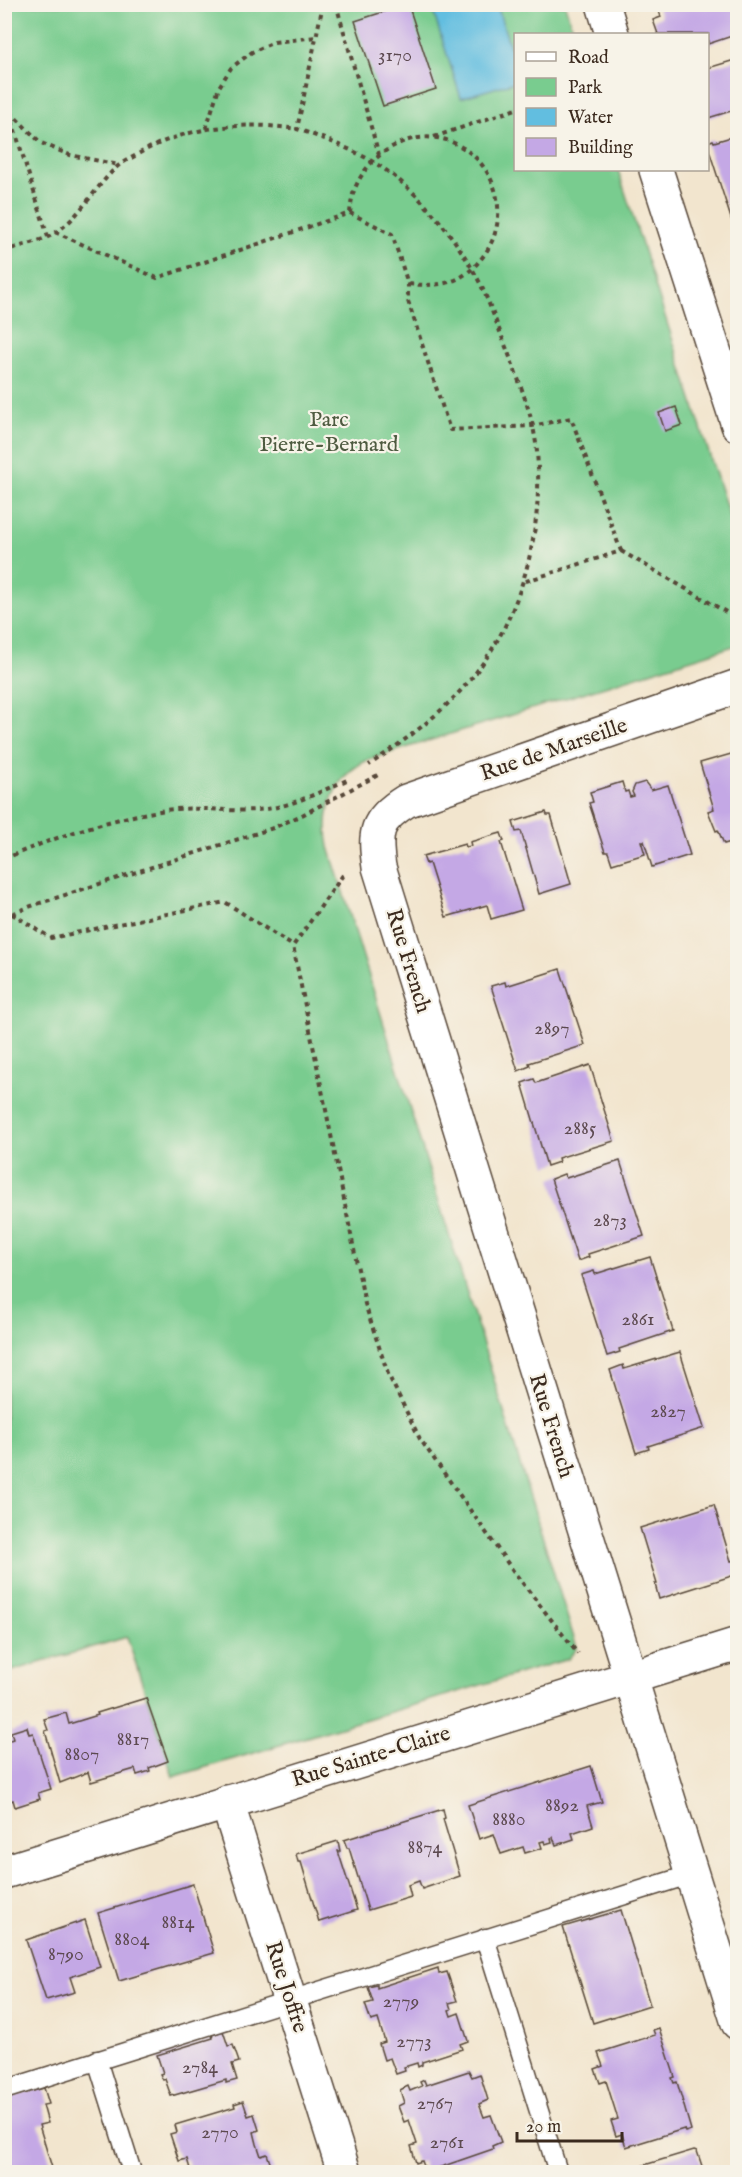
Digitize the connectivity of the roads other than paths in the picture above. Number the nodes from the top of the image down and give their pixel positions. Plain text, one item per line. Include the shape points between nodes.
1 (603, 4) edge
2 (612, 33) edge
3 (656, 171) edge
4 (738, 425) edge
5 (738, 686) edge
6 (379, 827) joint
7 (738, 1644) edge
8 (629, 1677) junction
9 (227, 1802) junction
10 (4, 1872) edge
11 (692, 1874) junction
12 (485, 1938) junction
13 (290, 1999) junction
14 (738, 2023) edge
15 (97, 2060) junction
16 (4, 2090) edge
17 (132, 2172) edge
18 (344, 2172) edge
19 (558, 2172) edge

1 - 2 street
3 - 4 street
5 - 6 street, Rue de Marseille via 406,801 389,811
6 - 8 street, Rue French via 379,867
7 - 8 street, Rue Sainte-Claire
8 - 9 street, Rue Sainte-Claire
8 - 11 street, Rue French
9 - 10 street, Rue Sainte-Claire
9 - 13 street, Rue Joffre
11 - 12 lane
11 - 14 street, Rue French
12 - 13 lane
12 - 19 lane
13 - 15 lane
13 - 18 street, Rue Joffre
15 - 16 lane
15 - 17 lane

